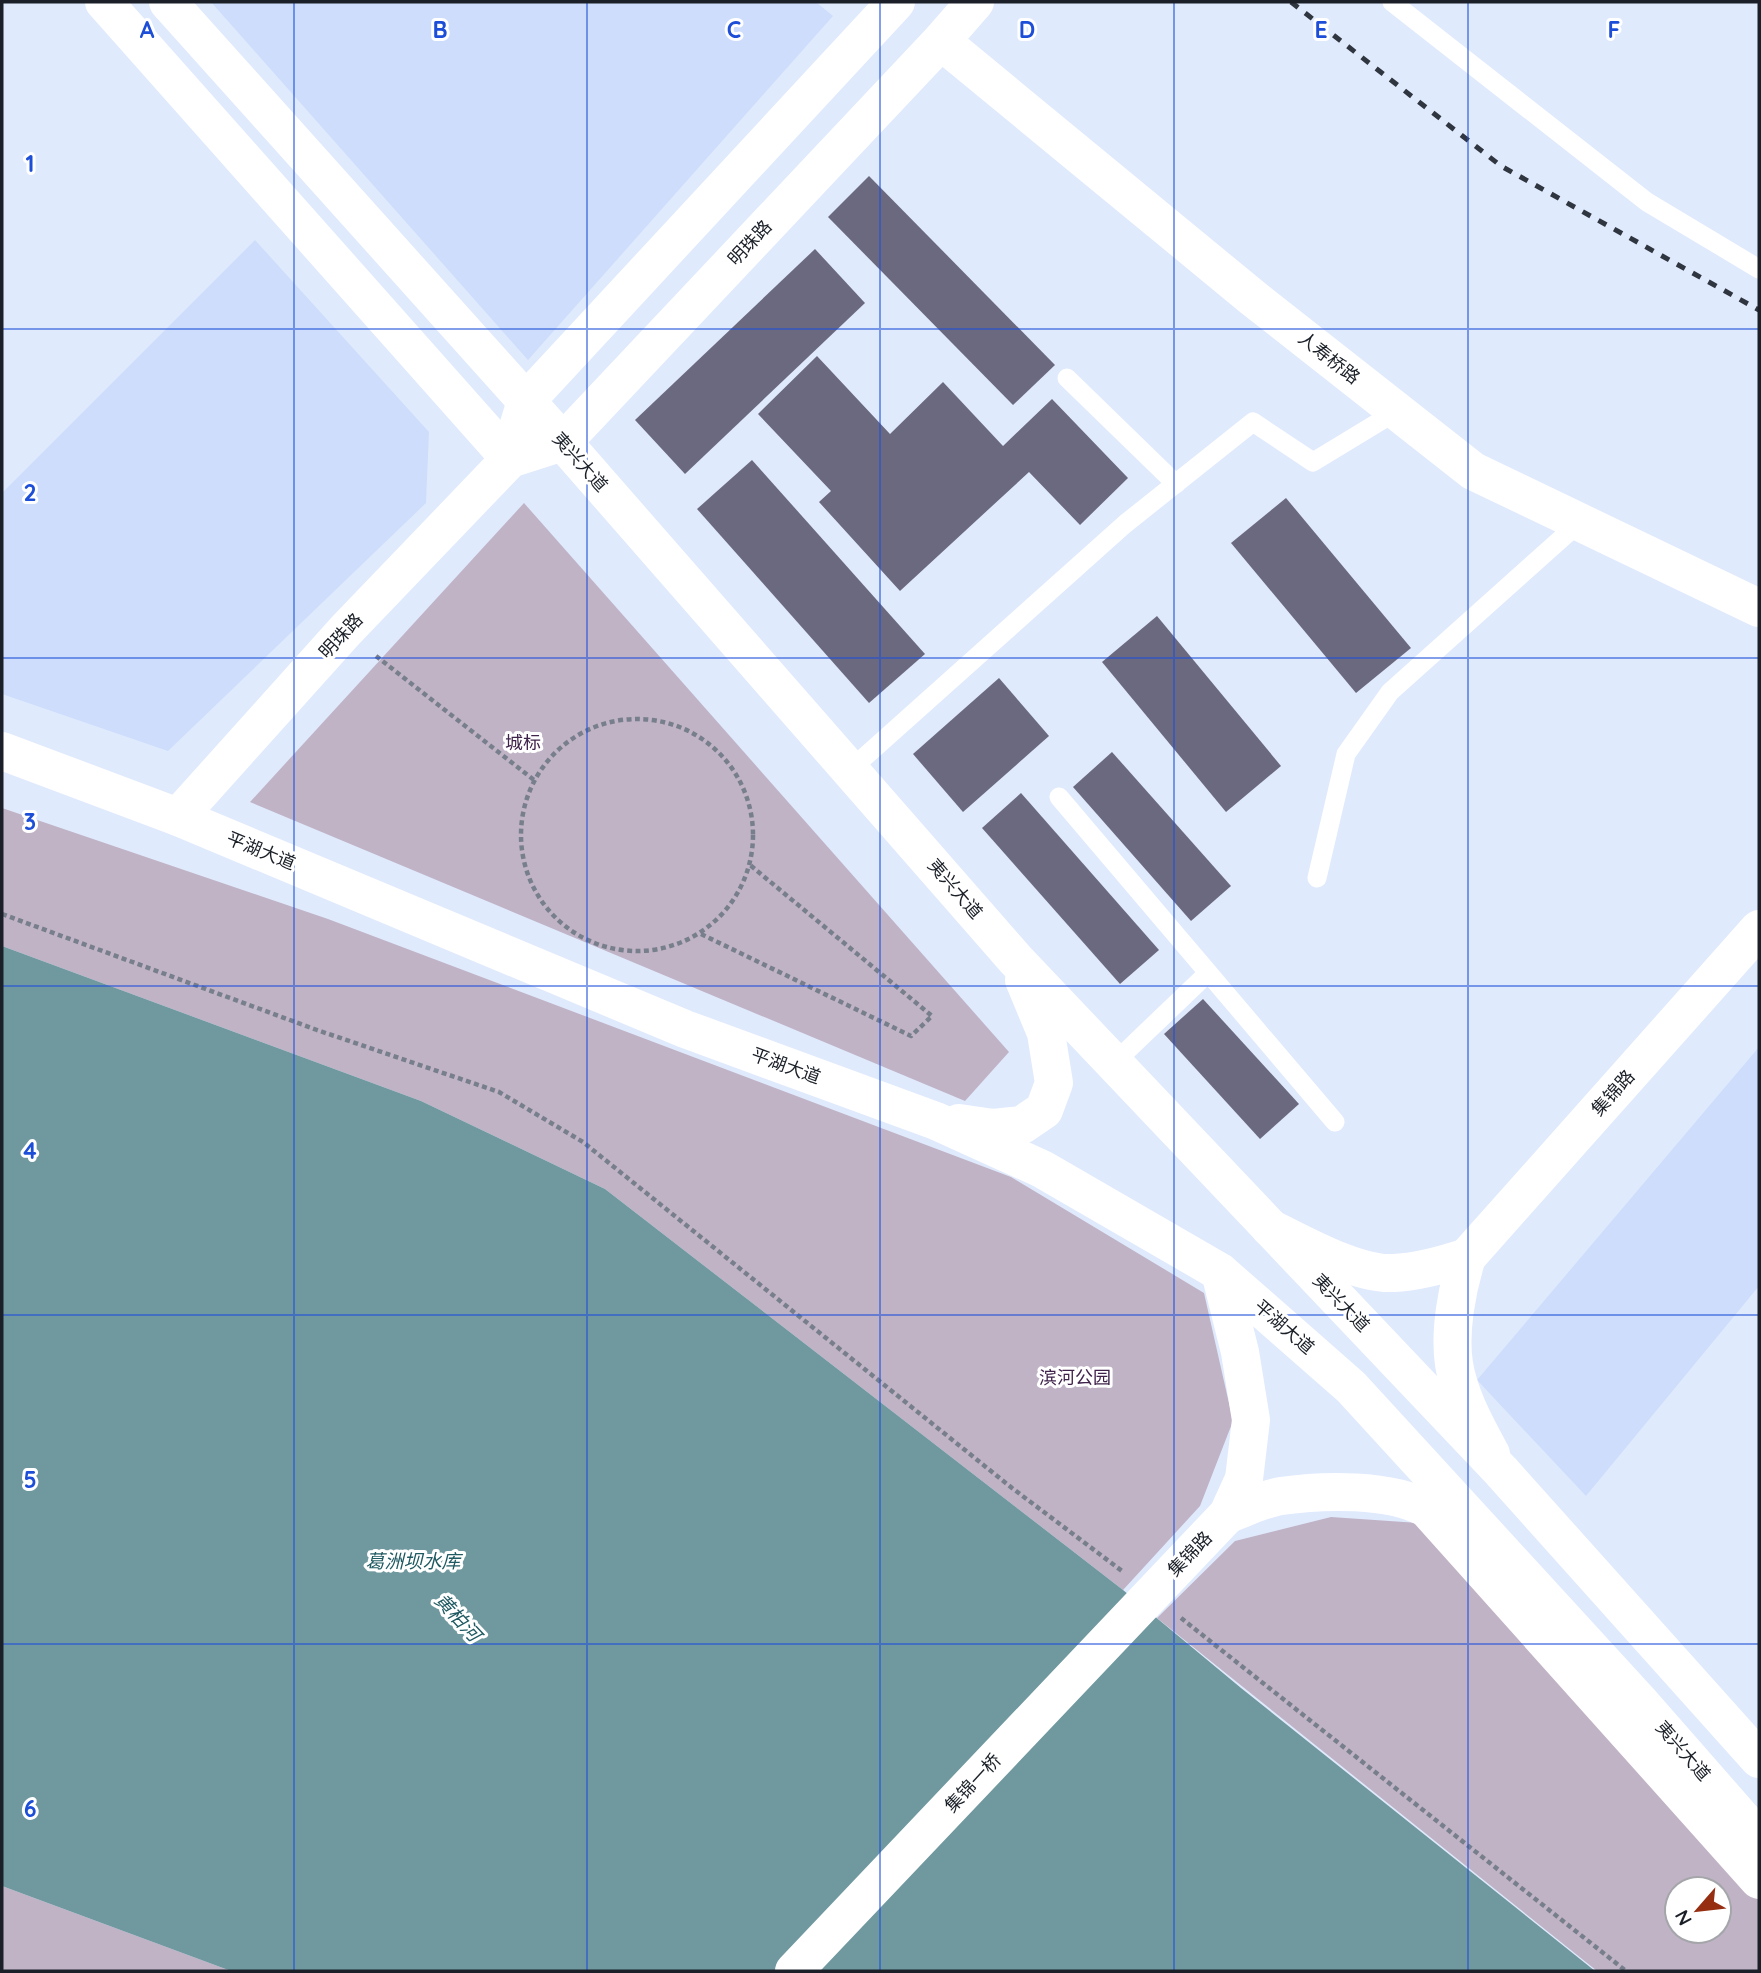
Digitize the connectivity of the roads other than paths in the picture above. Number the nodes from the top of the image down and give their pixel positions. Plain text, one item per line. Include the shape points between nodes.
1 (104, 2) edge
2 (168, 2) edge
3 (896, 2) edge
4 (975, 2) edge
5 (1392, 2) edge
6 (941, 41) junction
7 (1759, 269) edge
8 (1067, 378) dead end
9 (526, 401) junction
10 (1397, 411) junction
11 (563, 442) junction
12 (510, 459) junction
13 (1176, 484) junction
14 (1580, 522) junction
15 (1759, 608) edge
16 (2, 751) edge
17 (851, 769) junction
18 (2, 775) edge
19 (1059, 797) dead end
20 (178, 817) junction
21 (1318, 878) dead end
22 (1759, 929) edge
23 (1016, 960) junction
24 (1208, 973) junction
25 (1114, 1063) junction
26 (936, 1121) junction
27 (1335, 1122) dead end
28 (1269, 1228) junction
29 (1467, 1257) junction
30 (1220, 1272) junction
31 (1350, 1387) joint
32 (1501, 1471) junction
33 (1228, 1514) junction
34 (1151, 1594) joint
35 (1759, 1759) edge
36 (1759, 1838) edge
37 (1759, 1880) edge
38 (794, 1971) edge

1 - 12 main road
2 - 9 main road, 夷兴大道
3 - 9 main road, 明珠路
4 - 6 main road, 明珠路
5 - 7 lane via 1647,202
6 - 10 main road, 人寿桥路
6 - 11 main road, 明珠路
8 - 13 lane
9 - 11 main road, 夷兴大道
9 - 12 main road, 明珠路
10 - 13 lane via 1313,462 1253,422
10 - 14 main road, 人寿桥路 via 1473,471
11 - 12 main road, 明珠路
11 - 17 main road, 夷兴大道
12 - 20 main road, 明珠路 via 345,631
13 - 17 lane via 1125,524
14 - 15 main road, 人寿桥路
14 - 21 lane via 1390,692 1346,754
16 - 20 main road, 平湖大道
17 - 23 main road, 夷兴大道
18 - 20 main road, 平湖大道 via 90,805
19 - 24 lane
20 - 26 main road, 平湖大道 via 685,1028
22 - 29 main road, 集锦路
23 - 25 main road, 夷兴大道
23 - 26 main road via 1046,1033 1054,1083 1044,1110 1022,1125 993,1128
24 - 25 lane
24 - 27 lane
25 - 28 main road, 夷兴大道
26 - 30 main road, 平湖大道 via 1042,1169
28 - 29 main road via 1353,1266 1390,1274
28 - 32 main road, 夷兴大道
29 - 32 main road via 1457,1291 1454,1363 1470,1415
30 - 31 main road, 平湖大道
30 - 33 main road via 1251,1420 1244,1479
31 - 36 main road, 夷兴大道
32 - 35 main road, 夷兴大道
33 - 34 main road, 集锦路
33 - 37 main road via 1279,1496 1329,1493 1373,1494 1413,1501 1427,1509
34 - 38 main road, 集锦一桥

